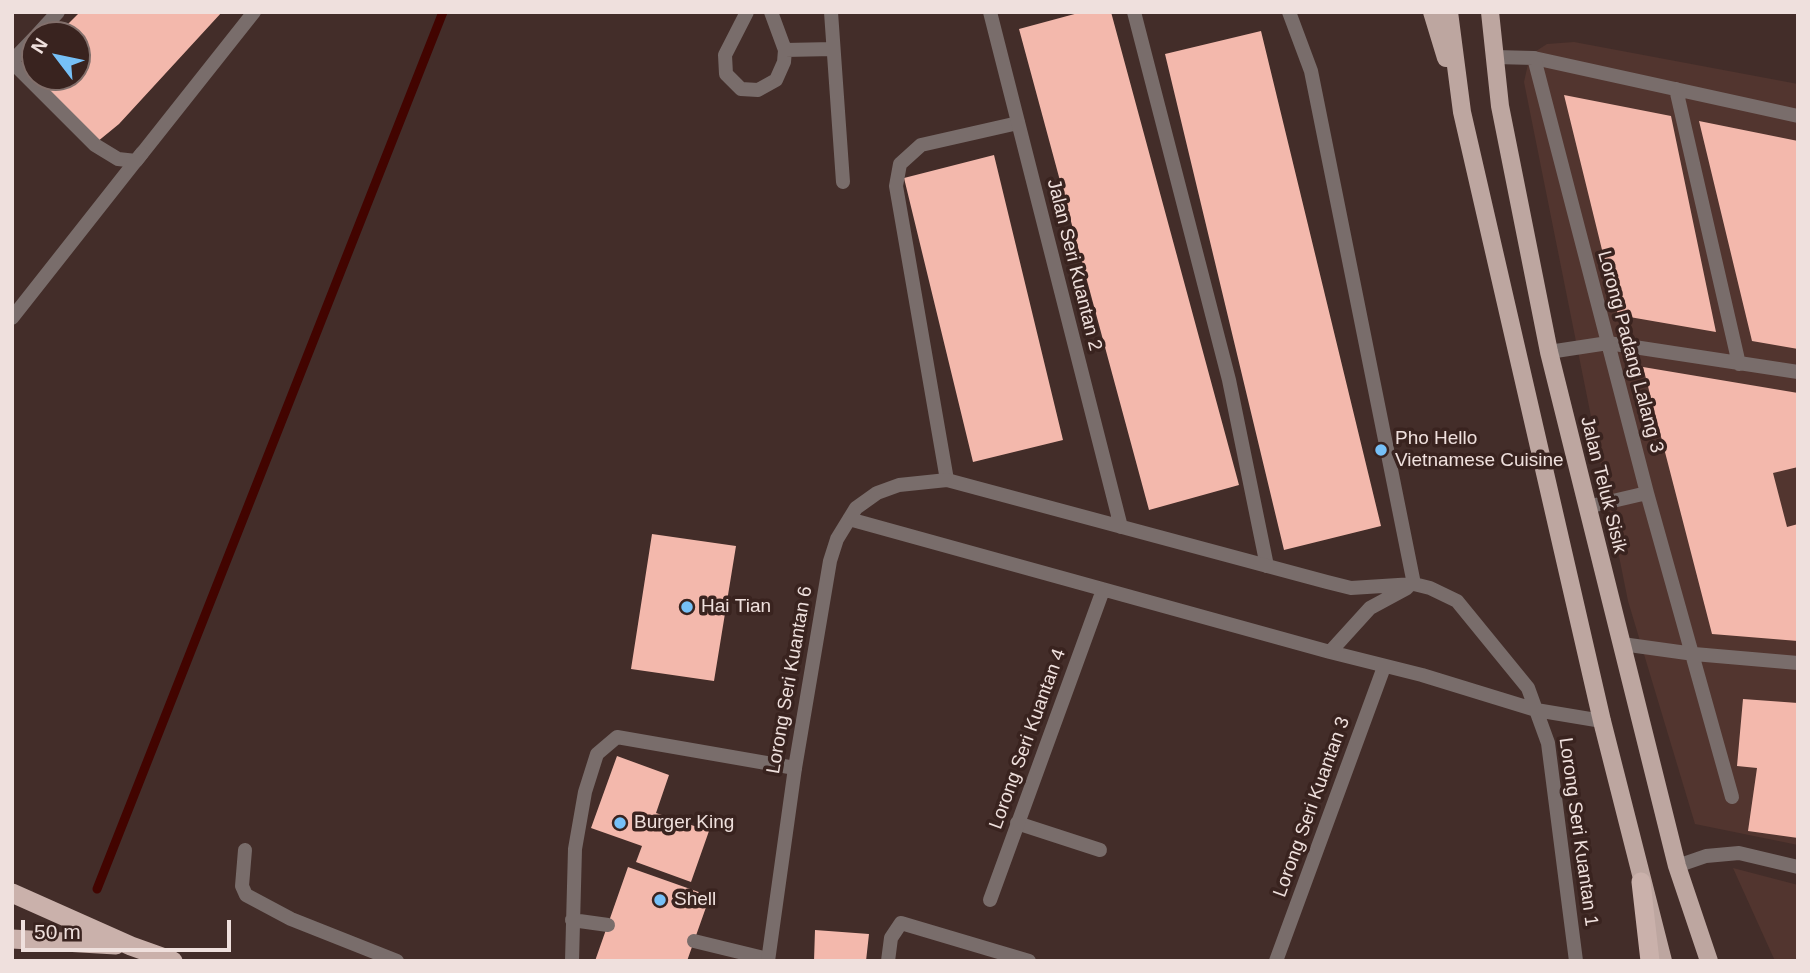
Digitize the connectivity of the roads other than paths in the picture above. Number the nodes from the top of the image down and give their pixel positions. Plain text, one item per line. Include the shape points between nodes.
1 (254, 12) edge
2 (747, 12) edge
3 (771, 12) edge
4 (831, 12) edge
5 (990, 12) edge
6 (1134, 12) edge
7 (1289, 12) edge
8 (1432, 12) edge
9 (1449, 12) edge
10 (1490, 12) edge
11 (833, 49) junction
12 (785, 50) junction
13 (1495, 57) junction
14 (1534, 58) junction
15 (12, 61) edge
16 (1676, 89) junction
17 (1462, 112) junction
18 (1798, 116) edge
19 (1018, 123) junction
20 (142, 153) junction
21 (844, 182) dead end
22 (12, 318) edge
23 (1608, 343) junction
24 (1549, 352) junction
25 (1739, 364) junction
26 (1798, 372) edge
27 (947, 481) junction
28 (1647, 493) junction
29 (1587, 507) junction
30 (849, 519) junction
31 (1121, 527) junction
32 (1267, 566) junction
33 (1415, 584) junction
34 (1102, 590) junction
35 (1622, 643) junction
36 (1329, 652) junction
37 (1694, 654) junction
38 (1798, 663) edge
39 (1384, 667) junction
40 (1536, 710) junction
41 (1602, 721) junction
42 (795, 768) junction
43 (1732, 797) dead end
44 (1017, 823) junction
45 (245, 850) dead end
46 (1100, 850) dead end
47 (1677, 866) junction
48 (1798, 867) edge
49 (1641, 882) junction
50 (12, 893) edge
51 (990, 900) dead end
52 (572, 920) junction
53 (608, 925) dead end
54 (12, 939) edge
55 (694, 941) dead end
56 (131, 946) junction
57 (768, 960) edge
58 (173, 961) edge
59 (397, 961) edge
60 (572, 961) edge
61 (888, 961) edge
62 (1029, 961) edge
63 (1276, 961) edge
64 (1576, 961) edge
65 (1650, 961) edge
66 (1663, 961) edge
67 (1709, 961) edge

1 - 20 street
2 - 12 street via 725,55 726,74 741,89 758,90 776,80
3 - 12 street
4 - 11 street
5 - 19 street, Jalan Seri Kuantan 2
6 - 32 street via 1229,380
7 - 33 street via 1311,71
8 - 17 main road
9 - 17 main road
10 - 13 main road, Jalan Teluk Sisik
11 - 12 street
11 - 21 street
13 - 14 street
13 - 24 main road, Jalan Teluk Sisik via 1500,106
14 - 16 street
14 - 23 street, Lorong Padang Lalang 3
15 - 20 street via 105,153 129,161
16 - 18 street
16 - 25 street
17 - 41 main road
19 - 27 street via 921,145 900,164 896,186
19 - 31 street, Jalan Seri Kuantan 2
20 - 22 street
23 - 24 street
23 - 25 street
23 - 28 street, Lorong Padang Lalang 3
24 - 29 main road, Jalan Teluk Sisik
25 - 26 street
27 - 30 street, Lorong Seri Kuantan 6 via 899,485 877,493
27 - 31 street, Lorong Seri Kuantan 6
28 - 29 street
28 - 37 street, Lorong Padang Lalang 3
29 - 35 main road, Jalan Teluk Sisik
30 - 34 street
30 - 42 street, Lorong Seri Kuantan 6 via 830,561
31 - 32 street, Lorong Seri Kuantan 6
32 - 33 street, Lorong Seri Kuantan 6 via 1351,588
33 - 36 street via 1370,608
33 - 40 street, Lorong Seri Kuantan 1 via 1457,601 1528,688
34 - 36 street
34 - 44 street, Lorong Seri Kuantan 4
35 - 37 street
35 - 47 main road, Jalan Teluk Sisik
36 - 39 street
37 - 38 street
37 - 43 street, Lorong Padang Lalang 3
39 - 40 street
39 - 63 street, Lorong Seri Kuantan 3
40 - 41 street
40 - 64 street, Lorong Seri Kuantan 1 via 1548,743
41 - 49 main road
42 - 52 street via 617,737 597,754 585,792 575,849
42 - 57 street, Lorong Seri Kuantan 6
44 - 46 street
44 - 51 street, Lorong Seri Kuantan 4
45 - 59 street via 242,886 246,895 291,919
47 - 48 street via 1706,856 1739,853
47 - 67 main road, Jalan Teluk Sisik
49 - 65 highway
49 - 66 main road
50 - 56 highway
52 - 53 street
52 - 60 street
54 - 56 highway
55 - 57 street
56 - 58 highway
61 - 62 street via 891,938 901,923

